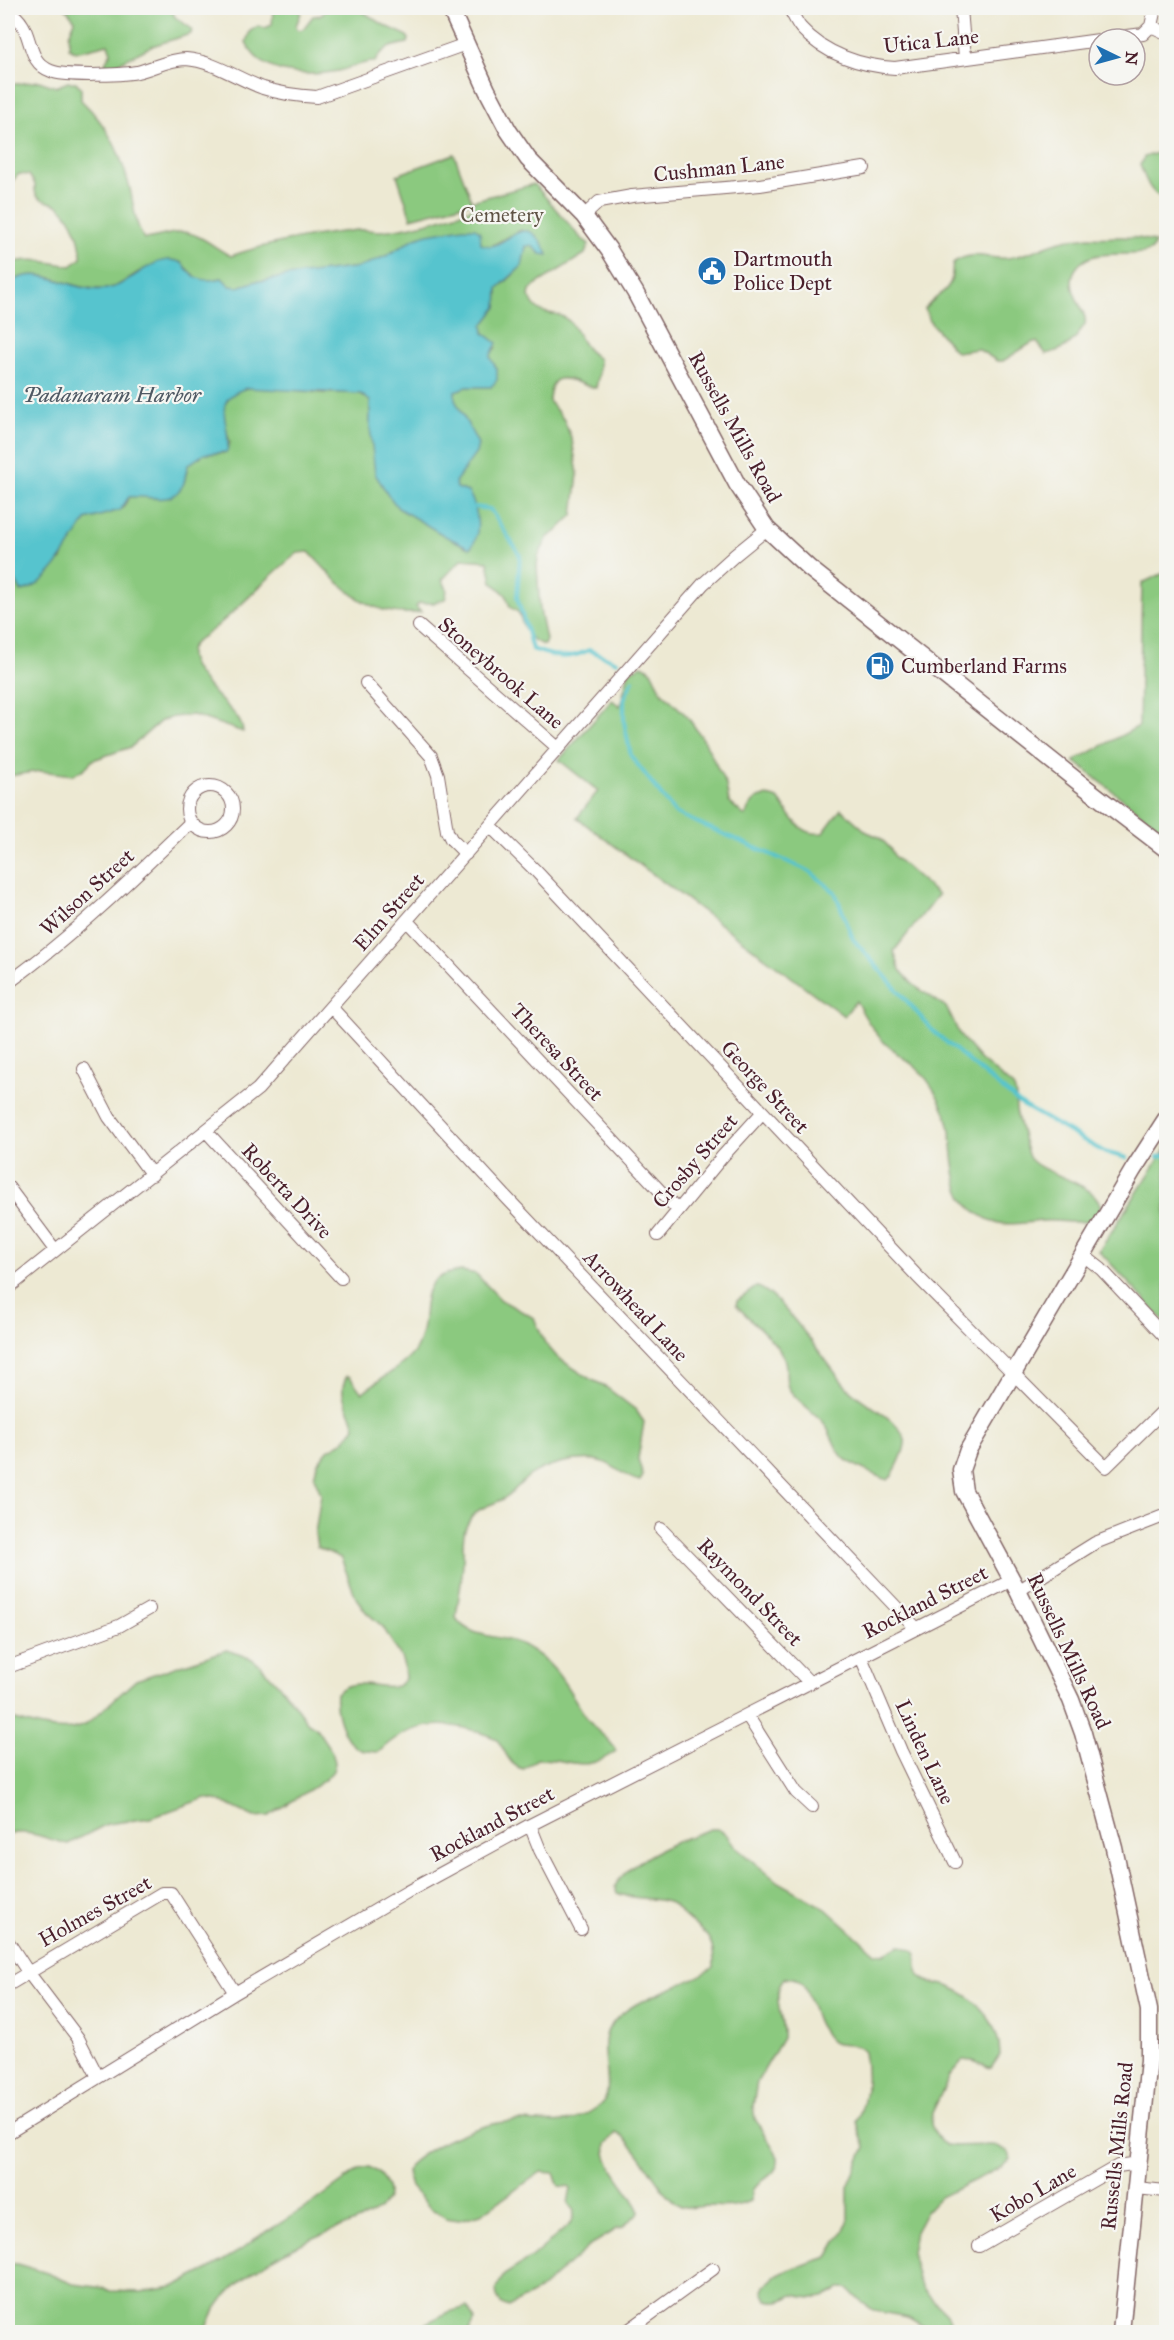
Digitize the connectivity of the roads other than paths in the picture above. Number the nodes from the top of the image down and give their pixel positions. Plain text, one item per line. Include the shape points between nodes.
1 (450, 8) edge
2 (789, 8) edge
3 (961, 8) edge
4 (1155, 8) edge
5 (8, 11) edge
6 (1151, 26) junction
7 (1147, 30) edge
8 (1167, 33) edge
9 (1087, 42) edge
10 (466, 45) junction
11 (965, 58) junction
12 (864, 168) dead end
13 (584, 216) junction
14 (768, 529) junction
15 (419, 626) dead end
16 (366, 683) dead end
17 (558, 748) junction
18 (190, 822) dead end
19 (490, 826) junction
20 (1167, 849) edge
21 (466, 854) junction
22 (407, 921) junction
23 (8, 983) edge
24 (331, 1007) junction
25 (84, 1069) dead end
26 (762, 1113) junction
27 (1167, 1119) edge
28 (206, 1131) junction
29 (152, 1174) junction
30 (8, 1186) edge
31 (678, 1210) junction
32 (658, 1234) dead end
33 (55, 1250) junction
34 (1083, 1255) junction
35 (341, 1278) dead end
36 (8, 1288) edge
37 (1167, 1338) edge
38 (1013, 1374) junction
39 (1167, 1408) edge
40 (1167, 1515) edge
41 (661, 1529) dead end
42 (1015, 1586) junction
43 (149, 1609) dead end
44 (916, 1629) junction
45 (861, 1657) junction
46 (8, 1667) edge
47 (810, 1683) junction
48 (747, 1715) junction
49 (812, 1807) dead end
50 (530, 1825) junction
51 (955, 1862) dead end
52 (581, 1929) dead end
53 (9, 1944) dead end
54 (28, 1972) junction
55 (8, 1984) edge
56 (235, 1993) junction
57 (98, 2077) junction
58 (8, 2133) edge
59 (1139, 2163) junction
60 (1136, 2188) junction
61 (1167, 2191) edge
62 (979, 2246) dead end
63 (713, 2269) dead end
64 (626, 2332) edge
65 (1121, 2332) edge

1 - 10 main road, Russells Mills Road
2 - 11 street, Utica Lane via 800,27 820,45 862,64 895,68
3 - 11 street
4 - 6 street
5 - 10 street via 22,22 32,54 41,66 53,72 135,72 184,59 294,96 317,97
6 - 7 street
6 - 8 street
9 - 11 street, Utica Lane
10 - 13 main road, Russells Mills Road via 508,130 528,159
12 - 13 street, Cushman Lane via 760,185 632,196 599,202
13 - 14 main road, Russells Mills Road via 635,292 737,484
14 - 17 street, Elm Street via 709,578
14 - 20 main road, Russells Mills Road via 808,568
15 - 17 street, Stoneybrook Lane
16 - 21 street via 431,756 447,831
17 - 19 street, Elm Street
18 - 23 street, Wilson Street via 95,914
19 - 21 street, Elm Street
19 - 26 street, George Street
21 - 22 street, Elm Street
22 - 24 street, Elm Street
22 - 31 street, Theresa Street
24 - 28 street, Elm Street via 258,1089
24 - 44 street, Arrowhead Lane
25 - 29 street via 109,1117
26 - 31 street, Crosby Street
26 - 38 street, George Street
27 - 34 main road, Russells Mills Road
28 - 29 street, Elm Street
28 - 35 street, Roberta Drive
29 - 33 street, Elm Street
30 - 33 street
31 - 32 street, Crosby Street
33 - 36 street, Elm Street
34 - 37 street
34 - 38 main road, Russells Mills Road
38 - 39 street, George Street via 1106,1467
38 - 42 main road, Russells Mills Road via 968,1450 961,1476 964,1491
40 - 42 street, Rockland Street via 1095,1543
41 - 47 street, Raymond Street
42 - 44 street, Rockland Street
42 - 59 main road, Russells Mills Road via 1071,1700 1089,1748 1149,2010 1150,2041
43 - 46 street via 119,1626
44 - 45 street, Rockland Street
45 - 47 street, Rockland Street
45 - 51 street, Linden Lane
47 - 48 street, Rockland Street
48 - 49 street via 796,1792
48 - 50 street, Rockland Street
50 - 52 street
50 - 56 street, Rockland Street
53 - 54 street
54 - 55 street, Holmes Street
54 - 56 street, Holmes Street via 162,1893 171,1893
54 - 57 street via 78,2038
56 - 57 street, Rockland Street
57 - 58 street, Rockland Street
59 - 60 main road, Russells Mills Road
59 - 62 street, Kobo Lane via 1118,2166
60 - 61 street
60 - 65 main road, Russells Mills Road
63 - 64 street

